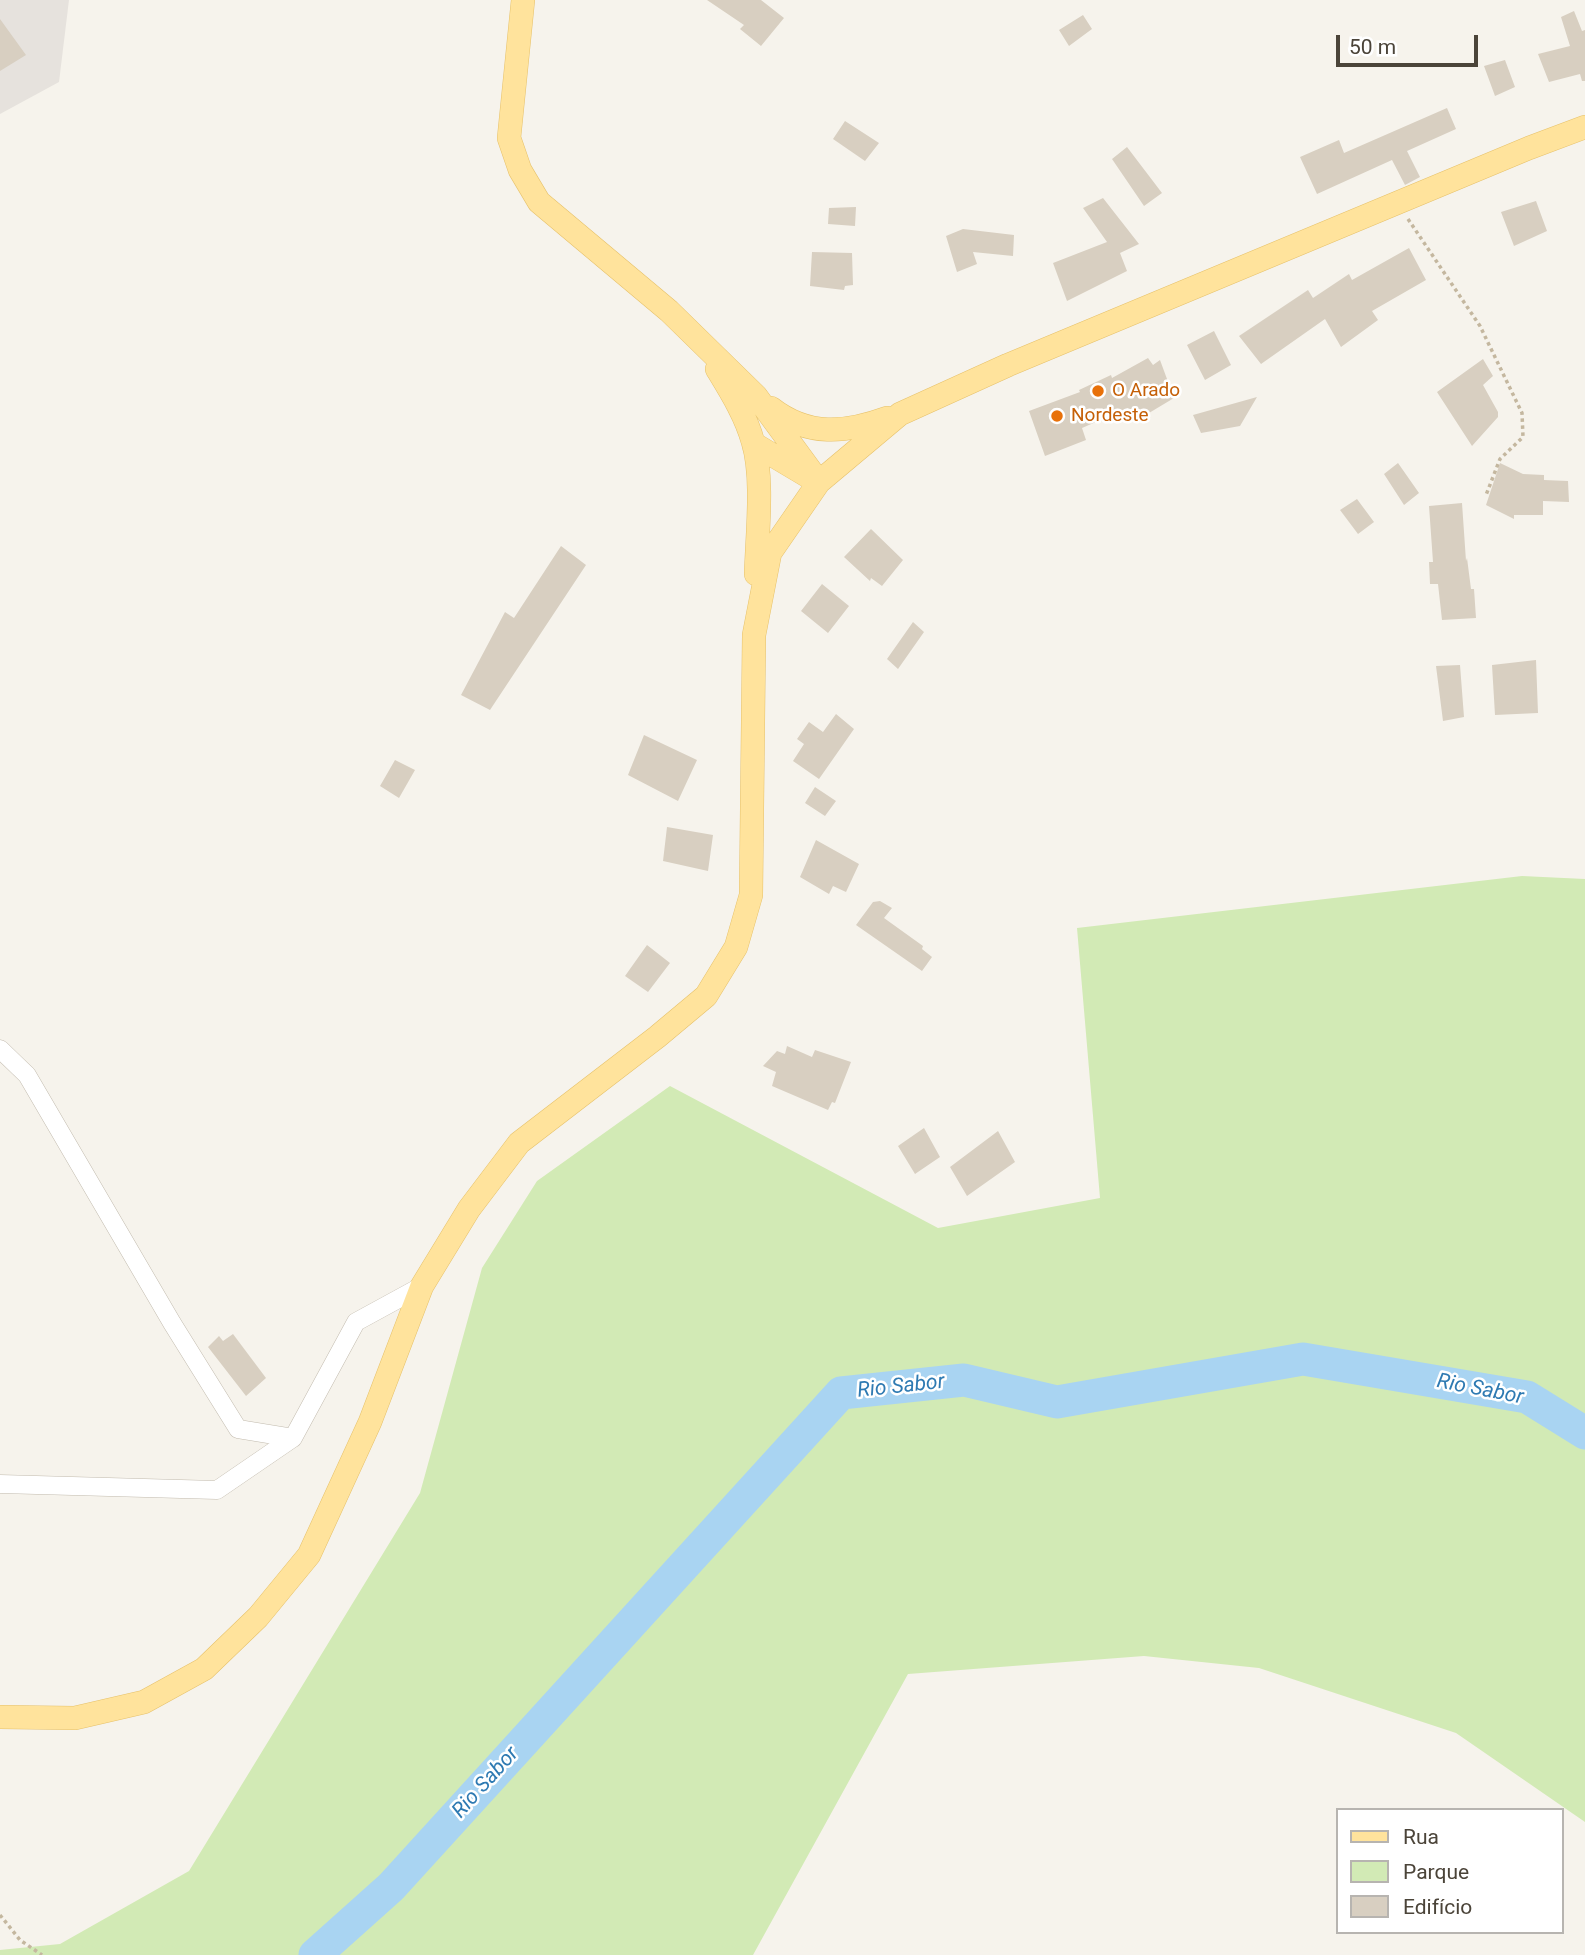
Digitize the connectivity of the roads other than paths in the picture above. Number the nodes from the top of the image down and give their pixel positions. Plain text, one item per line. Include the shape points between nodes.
1 (523, 0) edge
2 (1585, 127) edge
3 (685, 327) junction
4 (756, 396) junction
5 (900, 414) junction
6 (754, 444) junction
7 (819, 482) junction
8 (754, 635) junction
9 (0, 1049) edge
10 (422, 1286) junction
11 (293, 1438) junction
12 (0, 1484) edge
13 (0, 1717) edge

1 - 3 main road via 509,138 520,170 539,202
2 - 5 main road
3 - 4 main road
3 - 6 main road via 723,379
4 - 5 main road via 790,421 813,430 864,426
4 - 7 main road
5 - 7 main road
6 - 7 main road
6 - 8 main road via 758,467
7 - 8 main road via 770,553
8 - 10 main road via 751,895 736,947 706,996 519,1143 468,1209
9 - 11 street via 27,1075 238,1429
10 - 11 street via 356,1322
10 - 13 main road via 370,1422 309,1555 258,1617 204,1669 144,1702 75,1718
11 - 12 street via 217,1490

